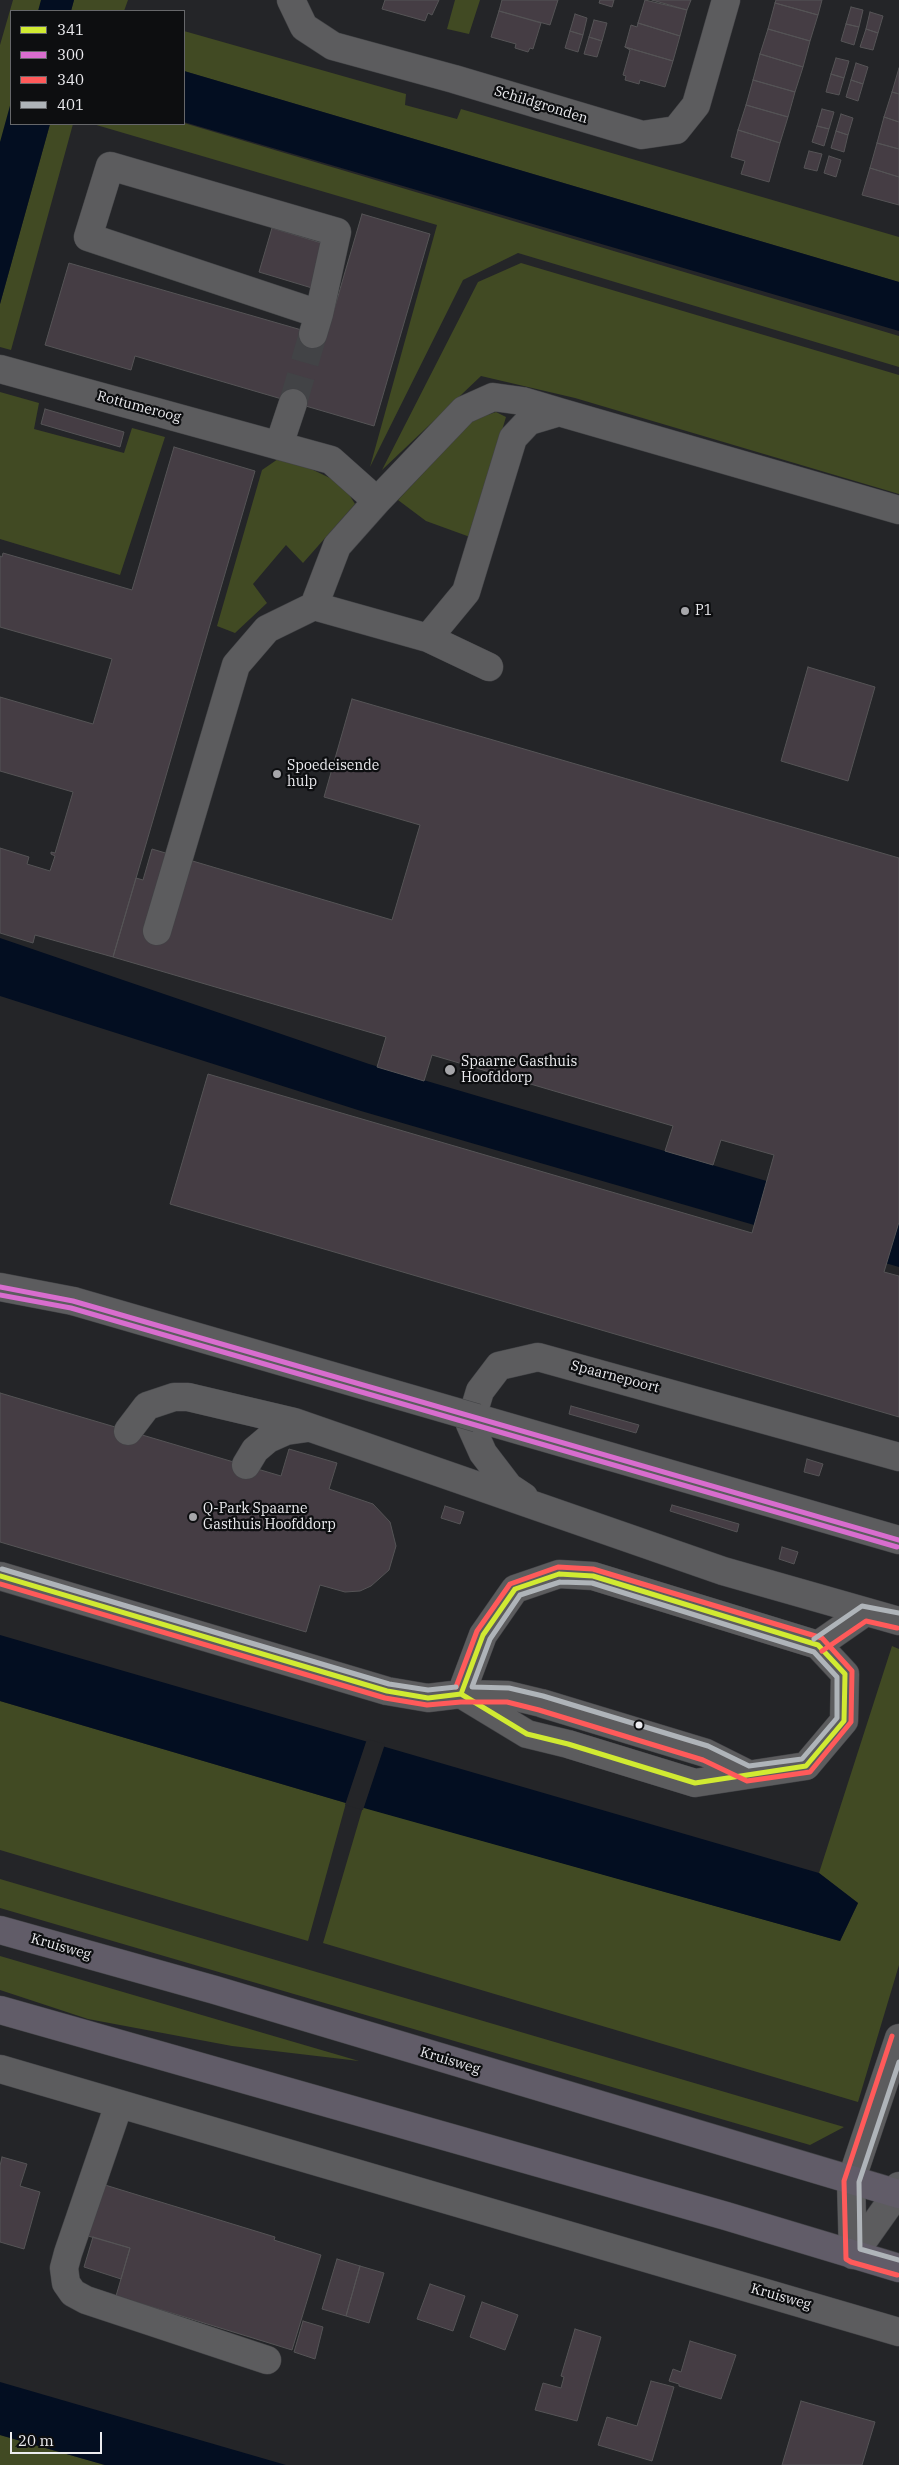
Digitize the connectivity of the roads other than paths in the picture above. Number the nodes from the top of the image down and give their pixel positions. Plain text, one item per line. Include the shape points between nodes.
1 (291, 0) edge
2 (726, 0) edge
3 (316, 324) joint
4 (0, 369) edge
5 (293, 403) tunnel mouth
6 (559, 412) junction
7 (279, 446) junction
8 (377, 500) junction
9 (899, 510) edge
10 (314, 606) junction
11 (428, 638) junction
12 (489, 667) dead end
13 (157, 931) dead end
14 (0, 1287) edge
15 (306, 1428) junction
16 (128, 1431) dead end
17 (899, 1457) edge
18 (246, 1465) dead end
19 (538, 1506) junction
20 (899, 1540) edge
21 (0, 1576) edge
22 (864, 1613) junction
23 (899, 1621) edge
24 (899, 1631) edge
25 (818, 1645) junction
26 (461, 1694) junction
27 (0, 1930) edge
28 (0, 2010) edge
29 (899, 2038) edge
30 (0, 2069) edge
31 (119, 2104) junction
32 (851, 2181) junction
33 (898, 2191) edge
34 (853, 2255) junction
35 (899, 2268) edge
36 (899, 2332) edge
37 (267, 2360) dead end

1 - 2 street, Schildgronden via 304,28 333,46 642,135 676,130 696,106
3 - 3 street via 337,232 110,166 88,237
4 - 7 street, Rottumeroog
5 - 7 street
6 - 8 street via 494,397 464,410
6 - 9 street
6 - 11 street via 528,421 513,438 466,592
7 - 8 street, Rottumeroog via 331,460
8 - 10 street via 337,546
10 - 11 street
10 - 13 street via 267,629 236,665
11 - 12 street
14 - 20 street, bridge via 73,1301
15 - 16 street, Spaarnepoort via 294,1422 188,1397 161,1400 147,1406
15 - 18 street via 286,1431 268,1439 255,1450
15 - 19 street, Spaarnepoort
17 - 19 street, Spaarnepoort via 538,1357 499,1366 480,1391 470,1424 483,1453 509,1487
19 - 22 street, Spaarnepoort via 723,1571
21 - 26 street via 387,1691 428,1698
22 - 23 street, Spaarnepoort
22 - 24 street, Spaarnepoort
22 - 25 street
25 - 26 street via 593,1576 559,1574 515,1589 483,1635
25 - 26 street via 845,1674 844,1721 806,1766 748,1774 706,1753 541,1703 508,1695
27 - 32 highway, Kruisweg via 224,1993
28 - 34 highway
29 - 32 street
30 - 31 street, Kruisweg
31 - 36 street, Kruisweg
31 - 37 street via 68,2253 64,2268 66,2283 73,2293 86,2300
32 - 33 highway, Kruisweg
32 - 34 street
33 - 34 street
34 - 35 highway

